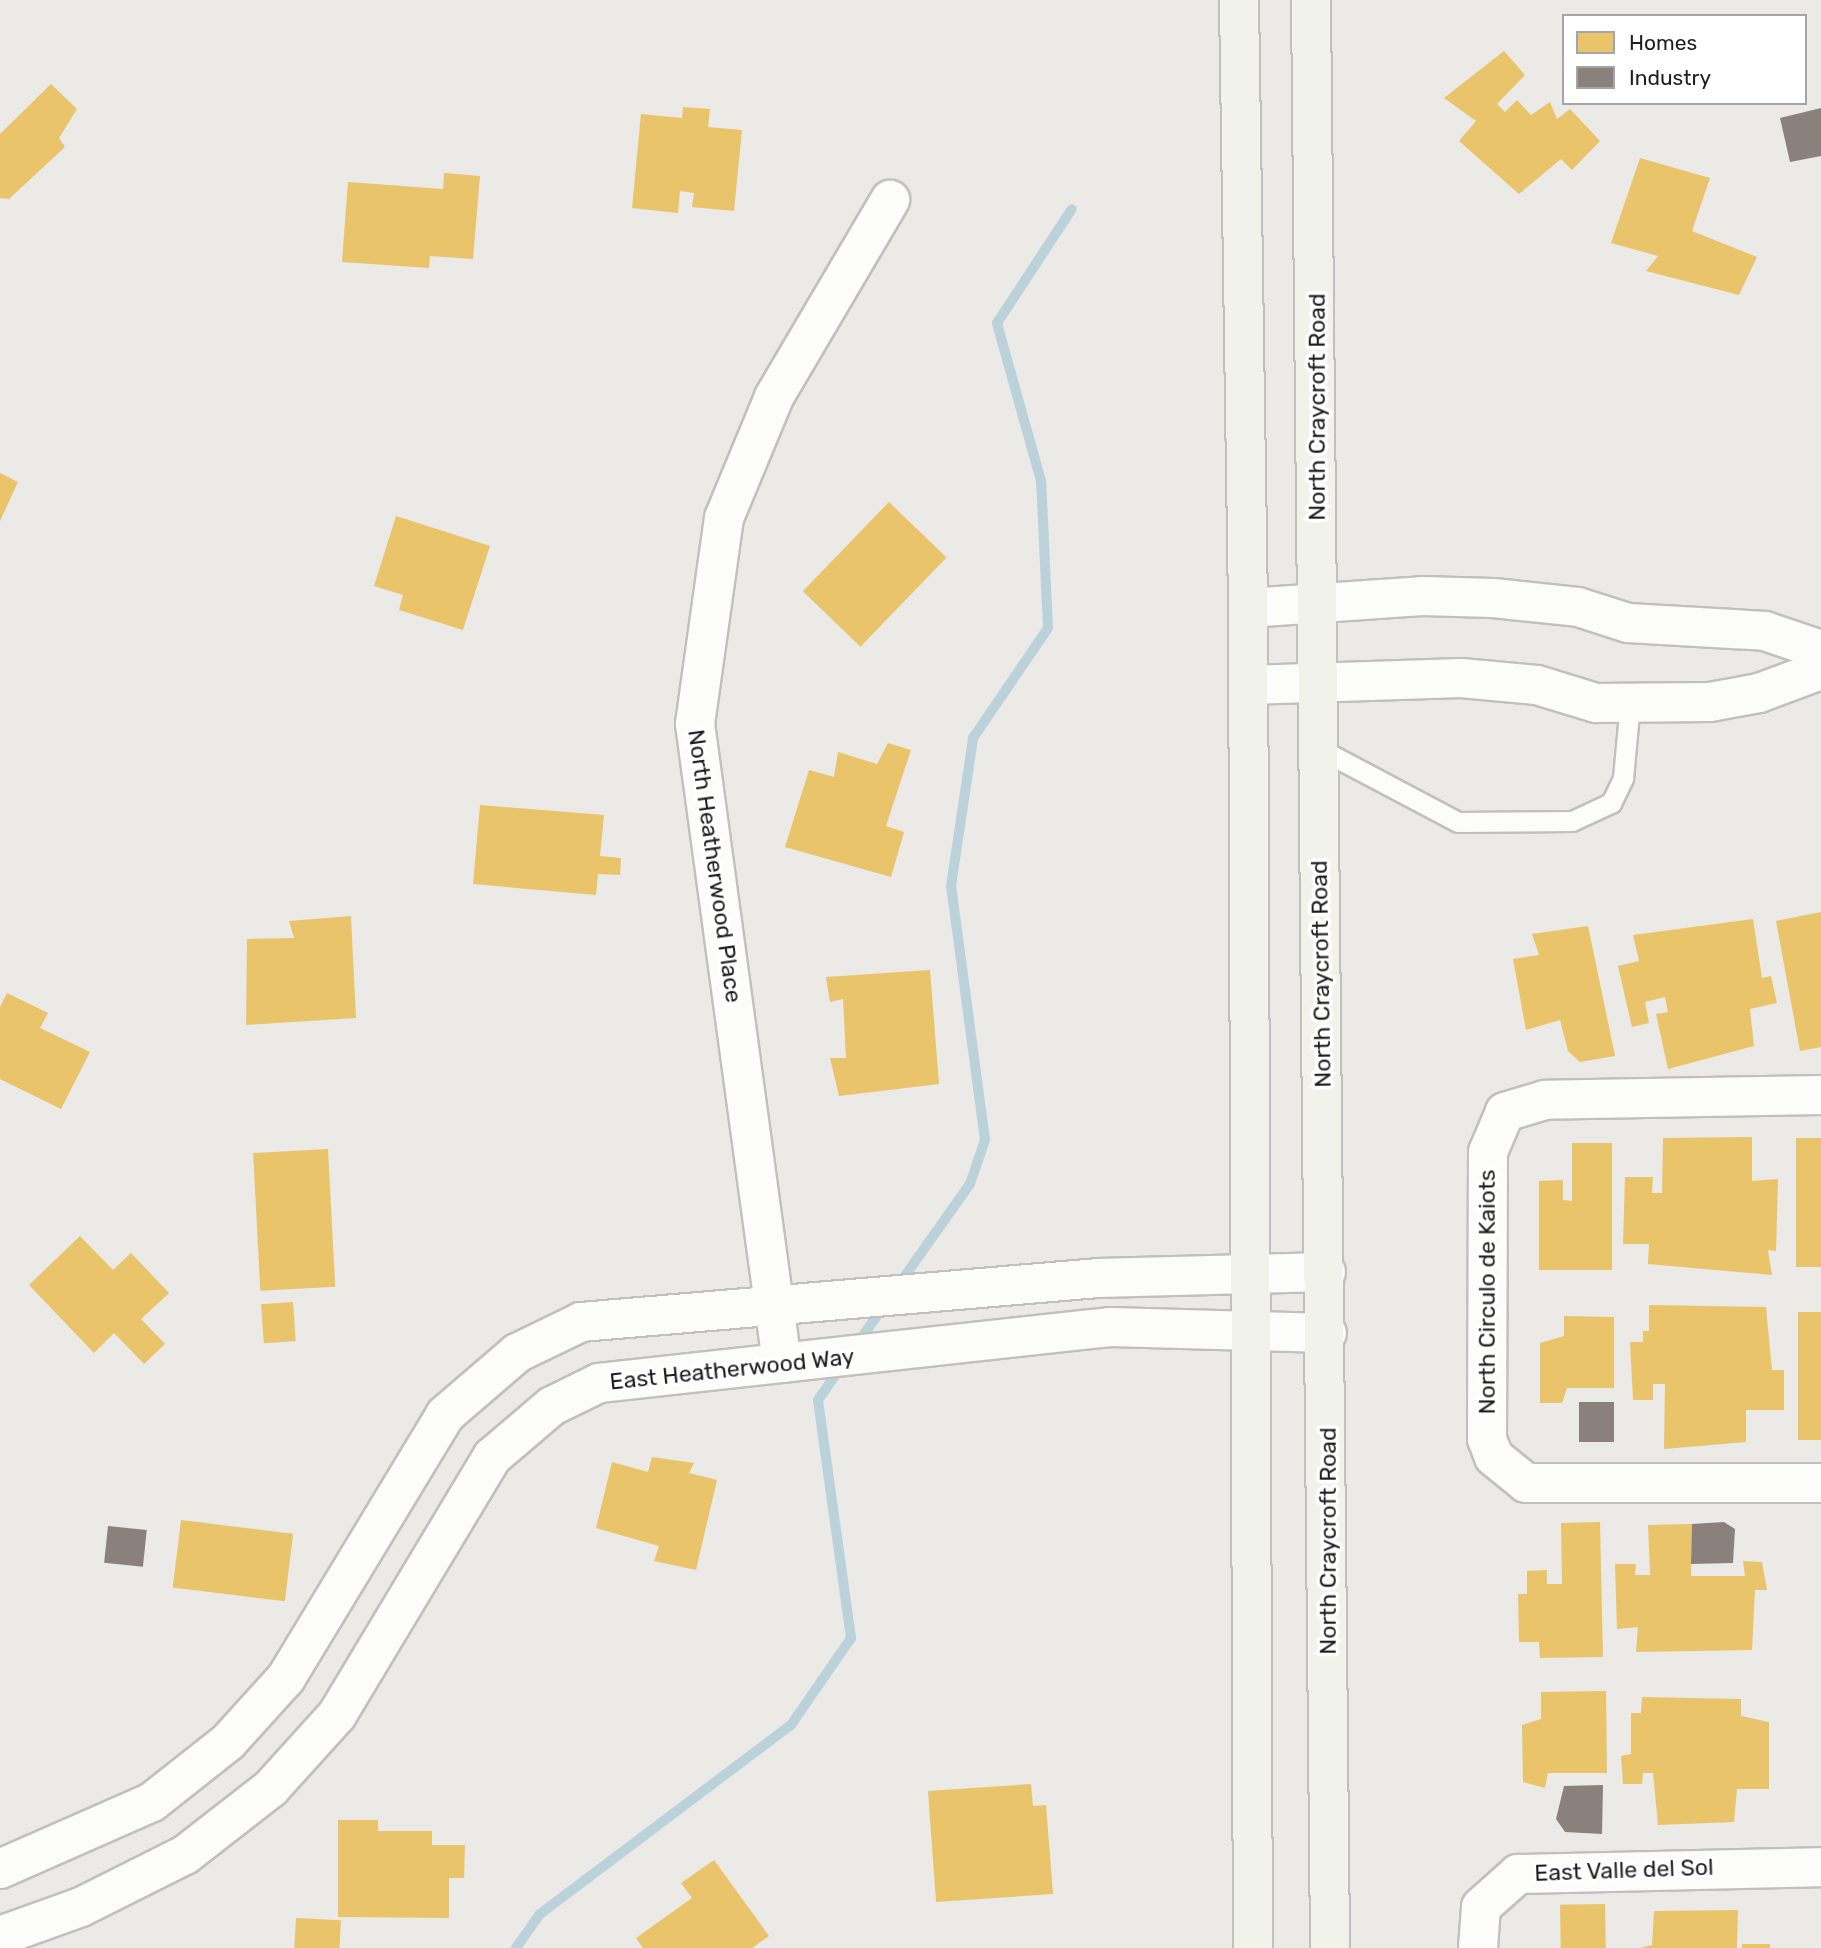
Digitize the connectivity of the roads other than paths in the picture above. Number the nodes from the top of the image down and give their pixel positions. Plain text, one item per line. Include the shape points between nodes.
1 (1239, 0) edge
2 (1311, 0) edge
3 (890, 200) dead end
4 (1319, 607) junction
5 (1248, 608) junction
6 (1821, 650) edge
7 (1821, 670) edge
8 (1318, 683) junction
9 (1248, 685) junction
10 (1630, 703) junction
11 (1318, 748) junction
12 (1821, 1095) edge
13 (1325, 1272) junction
14 (1248, 1276) junction
15 (771, 1306) junction
16 (1248, 1326) junction
17 (1326, 1333) junction
18 (782, 1363) junction
19 (1821, 1483) edge
20 (1821, 1867) edge
21 (0, 1869) edge
22 (0, 1936) edge
23 (1253, 1948) edge
24 (1330, 1948) edge
25 (1478, 1948) edge

1 - 5 main road
2 - 4 main road, North Craycroft Road
3 - 15 street, North Heatherwood Place via 774,397 724,518 695,724 767,1227
4 - 5 street
4 - 6 street via 1422,596 1493,598 1578,607 1628,624 1765,631
4 - 8 main road, North Craycroft Road
5 - 9 main road
7 - 10 street via 1735,697
8 - 9 street
8 - 10 street via 1461,678 1537,685 1596,703
8 - 11 main road, North Craycroft Road
9 - 14 main road
10 - 11 lane via 1623,778 1611,803 1572,821 1458,822
11 - 13 main road, North Craycroft Road
12 - 19 street, North Circulo de Kaiots via 1545,1100 1505,1112 1488,1152 1487,1439 1494,1457 1526,1483
13 - 14 street
13 - 17 main road, North Craycroft Road
14 - 15 street via 1098,1278
14 - 16 main road
15 - 18 street, North Heatherwood Place
15 - 21 street via 581,1322 517,1353 444,1415 286,1678 228,1742 152,1802
16 - 17 street, East Heatherwood Way
16 - 18 street, East Heatherwood Way via 1110,1326
16 - 23 main road
17 - 24 main road, North Craycroft Road
18 - 22 street, East Heatherwood Way via 599,1384 552,1406 492,1457 337,1715 271,1788 185,1855 81,1907
20 - 25 street, East Valle del Sol via 1518,1874 1481,1907

